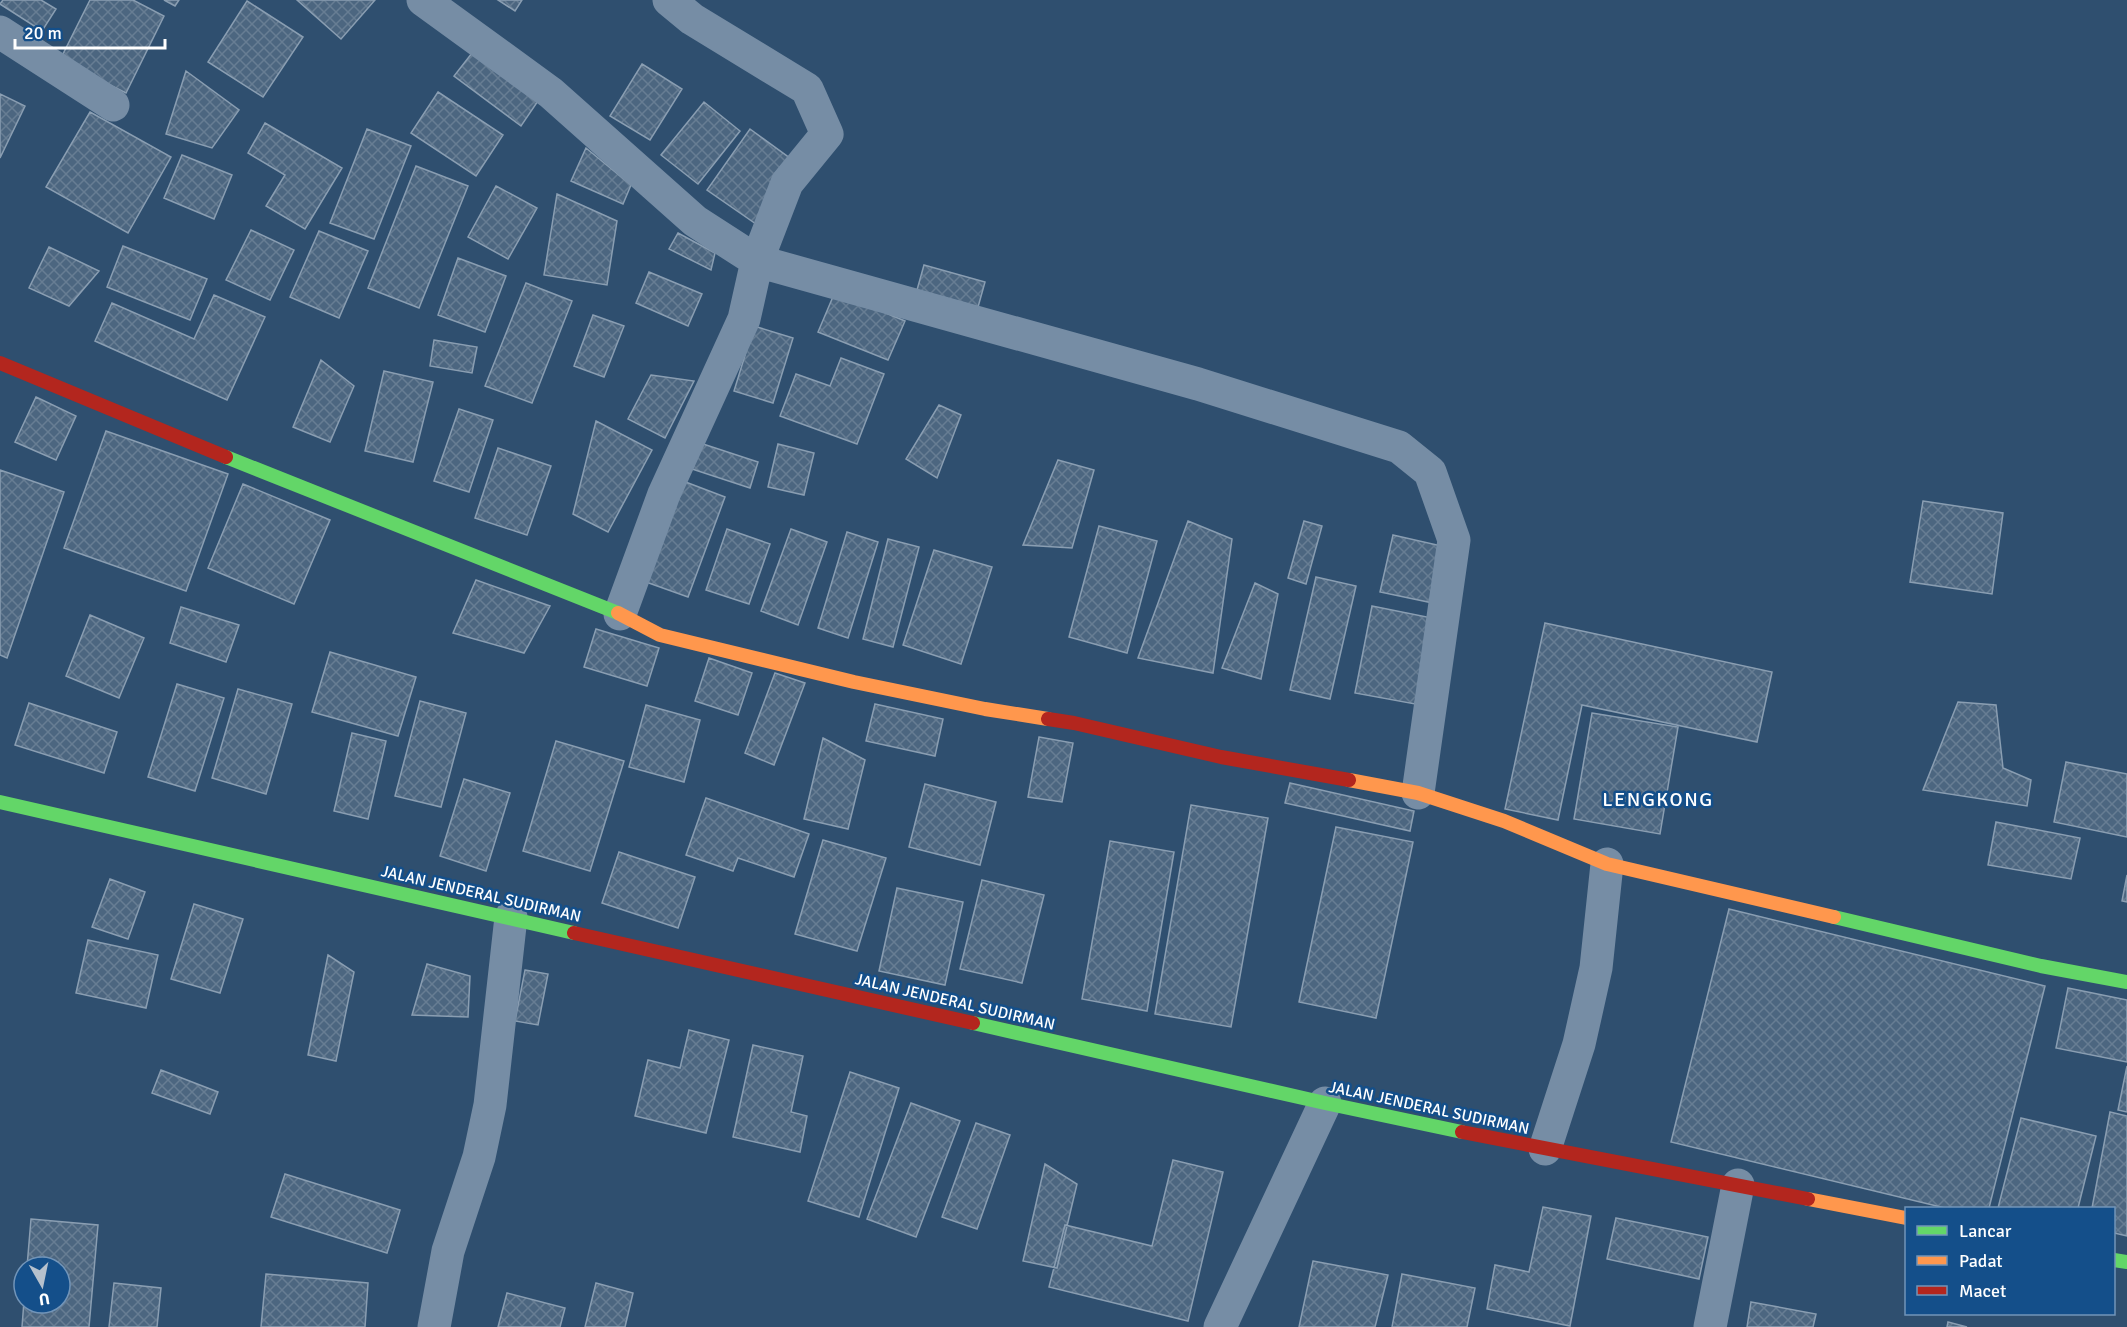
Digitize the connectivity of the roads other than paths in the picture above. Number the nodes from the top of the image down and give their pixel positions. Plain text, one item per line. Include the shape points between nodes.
1 (423, 0) edge
2 (669, 0) edge
3 (0, 32) edge
4 (113, 105) dead end
5 (757, 261) junction
6 (0, 363) edge
7 (620, 614) junction
8 (1418, 793) junction
9 (0, 802) edge
10 (1607, 864) junction
11 (511, 917) junction
12 (2127, 982) edge
13 (1325, 1103) junction
14 (1545, 1149) junction
15 (1738, 1185) junction
16 (1905, 1218) edge
17 (434, 1327) edge
18 (1220, 1327) edge
19 (1710, 1327) edge

1 - 5 street via 551,93 695,221
2 - 5 street via 692,20 807,89 827,134 787,183
3 - 4 street
5 - 7 street via 744,319 664,494
5 - 8 street via 1197,384 1399,447 1430,472 1454,540
6 - 7 street
7 - 8 street via 660,635 854,682
8 - 10 street via 1504,821
9 - 11 street, JALAN JENDERAL SUDIRMAN
10 - 12 street via 2042,966
10 - 14 street via 1596,968 1579,1044
11 - 13 street, JALAN JENDERAL SUDIRMAN
11 - 17 street via 490,1105 479,1157 448,1251
13 - 14 street, JALAN JENDERAL SUDIRMAN
13 - 18 street
14 - 15 street, JALAN JENDERAL SUDIRMAN
15 - 16 street, JALAN JENDERAL SUDIRMAN
15 - 19 street

